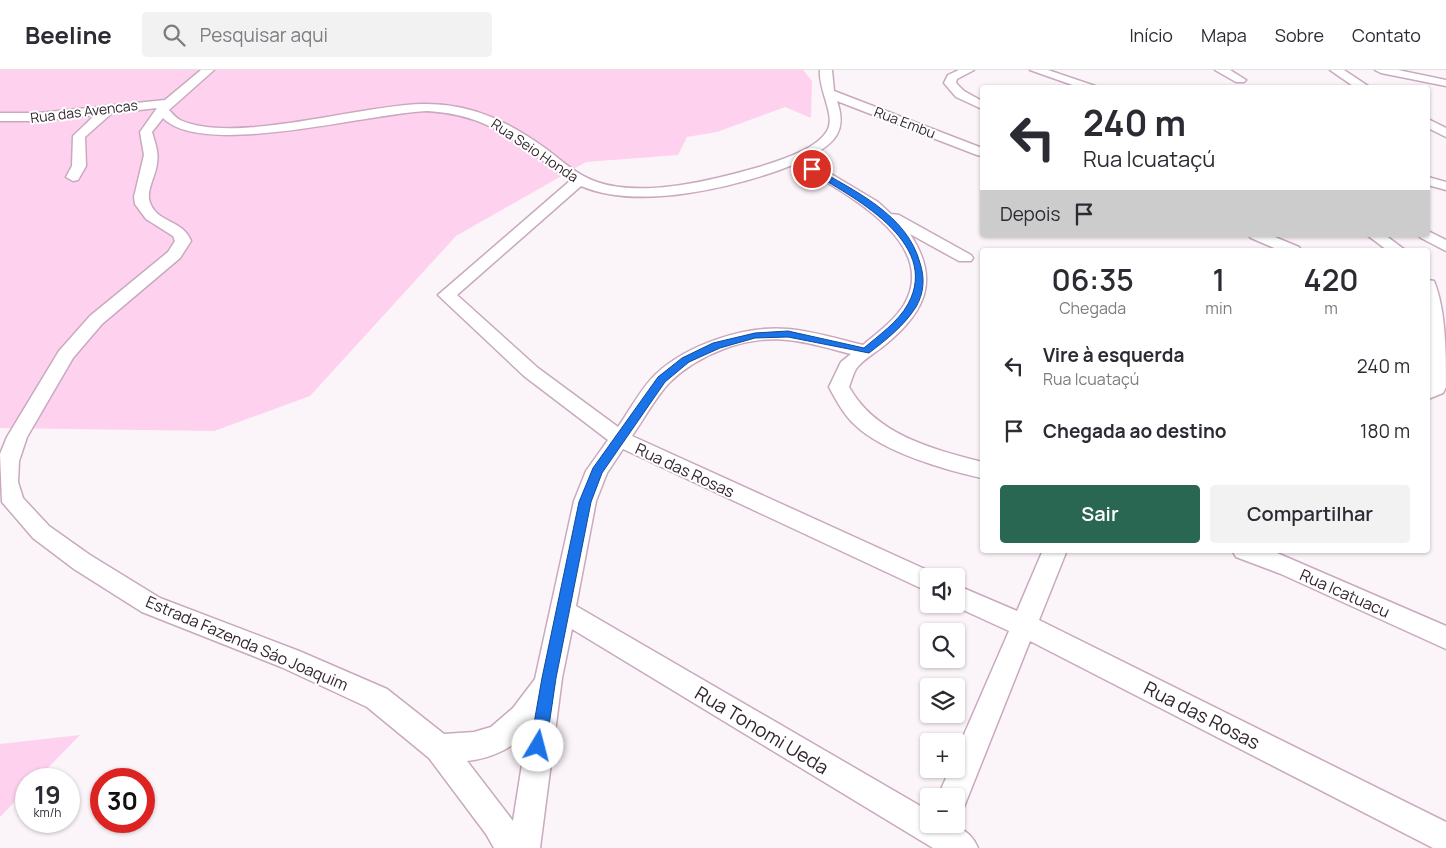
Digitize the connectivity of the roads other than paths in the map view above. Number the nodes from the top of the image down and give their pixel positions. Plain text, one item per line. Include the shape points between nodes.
1 (208, 70) edge
2 (826, 70) edge
3 (968, 70) edge
4 (1036, 70) edge
5 (1221, 70) edge
6 (1336, 70) edge
7 (1381, 70) edge
8 (1416, 77) junction
9 (1240, 80) dead end
10 (1446, 83) edge
11 (1085, 85) edge
12 (1360, 85) edge
13 (1429, 85) edge
14 (1430, 85) edge
15 (828, 93) junction
16 (1446, 95) edge
17 (980, 104) edge
18 (165, 106) junction
19 (110, 108) junction
20 (0, 117) edge
21 (1430, 124) edge
22 (190, 127) junction
23 (1446, 133) edge
24 (158, 137) junction
25 (980, 151) edge
26 (796, 159) junction
27 (73, 177) dead end
28 (579, 180) junction
29 (1430, 182) edge
30 (1446, 186) edge
31 (872, 205) junction
32 (1261, 237) edge
33 (1378, 237) edge
34 (1430, 237) edge
35 (1446, 246) edge
36 (1289, 248) edge
37 (1394, 248) edge
38 (965, 258) dead end
39 (1430, 289) edge
40 (866, 351) junction
41 (1432, 354) edge
42 (1430, 392) edge
43 (620, 440) junction
44 (980, 469) edge
45 (1054, 553) edge
46 (1261, 553) edge
47 (1290, 558) edge
48 (920, 578) edge
49 (965, 599) edge
50 (562, 611) junction
51 (1025, 626) junction
52 (1446, 638) edge
53 (549, 678) junction
54 (438, 748) junction
55 (956, 788) edge
56 (943, 838) edge
57 (1446, 838) edge
58 (511, 848) edge
59 (524, 848) edge

1 - 18 street, Estrada Fazenda Sáo Joaquim
2 - 15 street
3 - 17 street via 952,77 950,83 960,94
4 - 11 street
5 - 9 street
6 - 12 street
7 - 8 street
8 - 10 street
8 - 13 street
14 - 16 street
15 - 25 street, Rua Embu
15 - 26 street, Rua Seio Honda via 835,114 835,128 830,138 815,151
18 - 19 street, Rua das Avencas
18 - 22 street, Rua Seio Honda via 169,120
18 - 24 street, Estrada Fazenda Sáo Joaquim via 146,132
19 - 20 street, Rua das Avencas via 39,117
19 - 27 street via 79,136 79,166
21 - 23 street
22 - 24 street
22 - 28 street, Rua Seio Honda via 225,132 269,129 407,107 448,108 490,119
24 - 54 street, Estrada Fazenda Sáo Joaquim via 140,195 141,204 154,218 180,233 183,241 174,255 96,320 54,374 17,437 8,461 7,482 13,502 41,532 151,605 290,658 377,698
26 - 28 street, Rua Seio Honda via 766,170 673,190 609,190
26 - 31 street
28 - 43 street, Rua das Rosas via 447,295 531,372
29 - 30 street
31 - 38 street
31 - 40 street via 903,234 919,273 912,306 892,330
32 - 36 street
33 - 37 street
34 - 35 street
39 - 41 street via 1439,312
40 - 43 street via 788,334 755,336 716,345 686,360 662,379
40 - 44 street via 848,366 839,387 849,406 865,423 906,446
41 - 42 street via 1440,379
43 - 48 street, Rua das Rosas
43 - 50 street via 597,471 585,502
45 - 51 street
46 - 47 street, Rua Icatuacu
47 - 52 street, Rua Icatuacu
49 - 51 street, Rua das Rosas
50 - 53 street
50 - 56 street, Rua Tonomi Ueda
51 - 55 street
51 - 57 street, Rua das Rosas
53 - 54 street via 528,713 501,738 480,746
53 - 59 street
54 - 58 street, Estrada Fazenda Sáo Joaquim via 497,823

